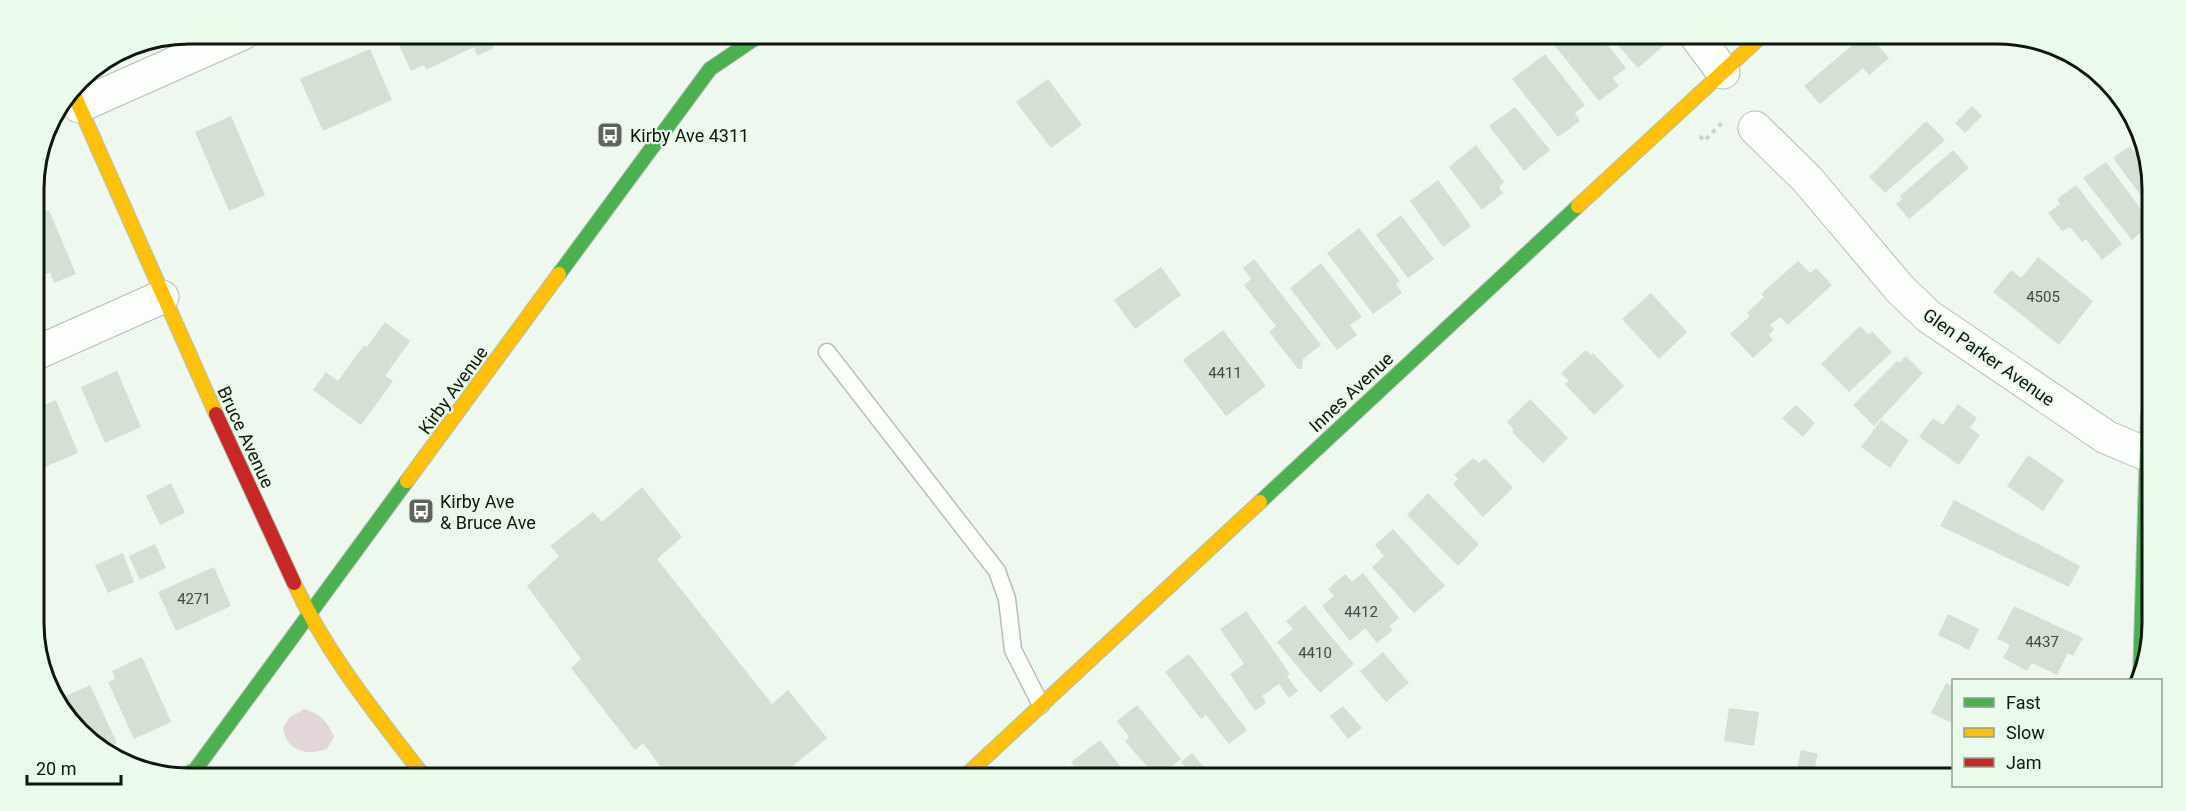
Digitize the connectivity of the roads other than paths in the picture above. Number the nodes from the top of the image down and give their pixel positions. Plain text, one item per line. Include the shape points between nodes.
1 (215, 44) edge
2 (747, 44) edge
3 (1702, 44) edge
4 (1753, 44) edge
5 (1723, 72) junction
6 (75, 98) edge
7 (1742, 122) road end
8 (162, 297) junction
9 (44, 350) edge
10 (827, 352) dead end
11 (2142, 452) edge
12 (309, 616) junction
13 (1041, 705) junction
14 (196, 768) edge
15 (417, 768) edge
16 (974, 768) edge

1 - 6 street
2 - 12 street, Kirby Avenue via 710,69
3 - 5 street
4 - 5 street, Innes Avenue
5 - 13 street, Innes Avenue
6 - 8 street, Bruce Avenue
7 - 11 street, Glen Parker Avenue via 1807,179 1878,265 1928,316 2106,436
8 - 9 street
8 - 12 street, Bruce Avenue
10 - 13 lane via 997,571 1007,599 1013,650
12 - 14 street, Kirby Avenue
12 - 15 street, Bruce Avenue via 334,658
13 - 16 street, Innes Avenue

